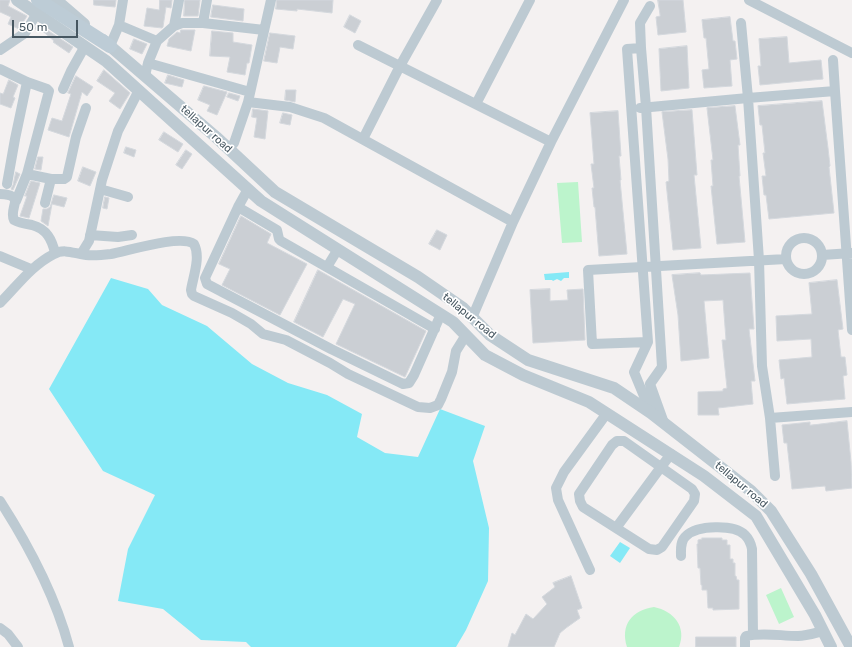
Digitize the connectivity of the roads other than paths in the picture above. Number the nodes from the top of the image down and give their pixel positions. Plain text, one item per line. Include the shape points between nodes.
1 (17, 0) edge
2 (123, 0) edge
3 (179, 0) edge
4 (206, 0) edge
5 (271, 0) edge
6 (437, 0) edge
7 (530, 0) edge
8 (624, 0) edge
9 (749, 0) edge
10 (60, 1) edge
11 (650, 6) dead end
12 (37, 7) edge
13 (741, 22) dead end
14 (203, 24) junction
15 (119, 25) junction
16 (174, 26) junction
17 (264, 30) junction
18 (157, 41) junction
19 (358, 45) dead end
20 (85, 46) junction
21 (110, 46) junction
22 (1, 48) edge
23 (641, 48) junction
24 (852, 53) edge
25 (833, 60) dead end
26 (148, 63) junction
27 (400, 66) junction
28 (0, 69) edge
29 (145, 76) junction
30 (27, 82) junction
31 (63, 89) dead end
32 (139, 90) junction
33 (835, 91) junction
34 (249, 97) junction
35 (748, 98) junction
36 (476, 104) junction
37 (646, 107) junction
38 (86, 108) dead end
39 (631, 108) junction
40 (363, 139) junction
41 (551, 142) junction
42 (228, 149) junction
43 (26, 174) junction
44 (51, 179) junction
45 (7, 184) dead end
46 (100, 189) junction
47 (248, 189) junction
48 (0, 194) edge
49 (128, 197) dead end
50 (16, 202) junction
51 (45, 203) dead end
52 (239, 205) junction
53 (513, 222) junction
54 (90, 235) junction
55 (132, 235) dead end
56 (338, 249) junction
57 (55, 253) junction
58 (849, 253) edge
59 (81, 254) junction
60 (822, 255) junction
61 (0, 256) edge
62 (786, 259) junction
63 (759, 260) junction
64 (655, 265) junction
65 (327, 267) junction
66 (643, 267) junction
67 (31, 269) junction
68 (408, 271) junction
69 (398, 287) junction
70 (0, 303) edge
71 (441, 314) junction
72 (472, 318) junction
73 (435, 329) junction
74 (852, 330) edge
75 (466, 335) junction
76 (648, 342) junction
77 (852, 412) edge
78 (607, 413) junction
79 (651, 413) junction
80 (770, 418) junction
81 (664, 423) junction
82 (671, 454) junction
83 (662, 467) junction
84 (774, 476) dead end
85 (0, 500) edge
86 (616, 528) junction
87 (681, 556) dead end
88 (590, 570) dead end
89 (0, 628) edge
90 (823, 631) junction
91 (753, 635) junction
92 (18, 647) edge
93 (69, 647) edge
94 (745, 647) edge
95 (831, 647) edge
96 (851, 647) edge

1 - 12 street
2 - 15 street
3 - 16 street
4 - 14 street
5 - 17 street
6 - 27 street
7 - 36 street
8 - 41 street
9 - 24 street
10 - 21 street, tellapur road
11 - 23 street via 640,23
12 - 20 street
12 - 21 main road
12 - 22 street via 25,33
13 - 35 street
14 - 16 street via 182,23
14 - 17 street
15 - 18 street
15 - 21 street
16 - 18 street
17 - 34 street
18 - 26 street
19 - 27 street
20 - 31 street
20 - 32 street
21 - 29 street, tellapur road
23 - 37 street
23 - 39 street via 627,48
25 - 33 street
26 - 29 street
26 - 34 street
27 - 36 street
27 - 40 street
28 - 30 street
29 - 42 street, tellapur road
30 - 43 street via 47,89 49,93
30 - 45 street
32 - 46 street via 118,131
32 - 47 street
33 - 35 street
33 - 58 street
34 - 40 street via 324,118
34 - 42 street via 234,143
35 - 37 street
35 - 63 street
36 - 41 street
37 - 39 street
37 - 64 street
38 - 44 street via 67,178
39 - 66 street
40 - 53 street
41 - 53 street
42 - 68 street, tellapur road via 275,192
43 - 44 street
43 - 50 street
44 - 51 street
46 - 49 street
46 - 54 street
47 - 52 street
47 - 56 street via 261,201
48 - 50 street via 11,195
50 - 57 street via 12,216 14,220 46,232
52 - 65 street via 277,230 281,241
52 - 73 street via 206,278 207,284 404,384 409,383 412,378
53 - 72 street
54 - 55 street
54 - 59 street
56 - 65 street
56 - 69 street
57 - 59 street via 69,251
57 - 67 street
58 - 60 street
58 - 74 street
59 - 75 street via 110,254 165,242 192,243 196,247 197,255 191,290 194,296 232,313 263,334 286,340 348,374 418,406 430,408 438,405 452,372 456,351
60 - 62 street via 814,270 804,274 792,269
60 - 62 street via 814,241 803,238 792,242 788,247
61 - 67 street
62 - 63 street
63 - 64 street
63 - 80 street via 762,366
64 - 66 street
64 - 81 street via 662,367 650,384
65 - 73 street
66 - 76 street
66 - 76 street via 588,270 592,344
67 - 70 street
68 - 69 street
68 - 72 street, tellapur road via 463,308
69 - 71 street
71 - 73 street
71 - 75 street via 454,322
72 - 79 street, tellapur road via 490,335 528,360 614,388
75 - 78 street via 485,355 523,375 589,402
76 - 79 street via 634,372
77 - 80 street
78 - 82 street
78 - 88 street via 564,472 556,488 558,500
79 - 81 street, tellapur road
80 - 84 street
81 - 96 street, tellapur road via 752,491 771,511 811,574
82 - 83 street
82 - 90 street via 756,516
83 - 86 street
83 - 86 street via 695,494 694,501 662,547 656,550 649,549
83 - 86 street via 624,441 612,444 579,494 583,507
85 - 93 street via 43,574
87 - 91 street via 685,536 704,528 736,530 745,535 752,549
89 - 92 street
90 - 91 street via 800,636
90 - 95 street
91 - 94 street via 746,636

